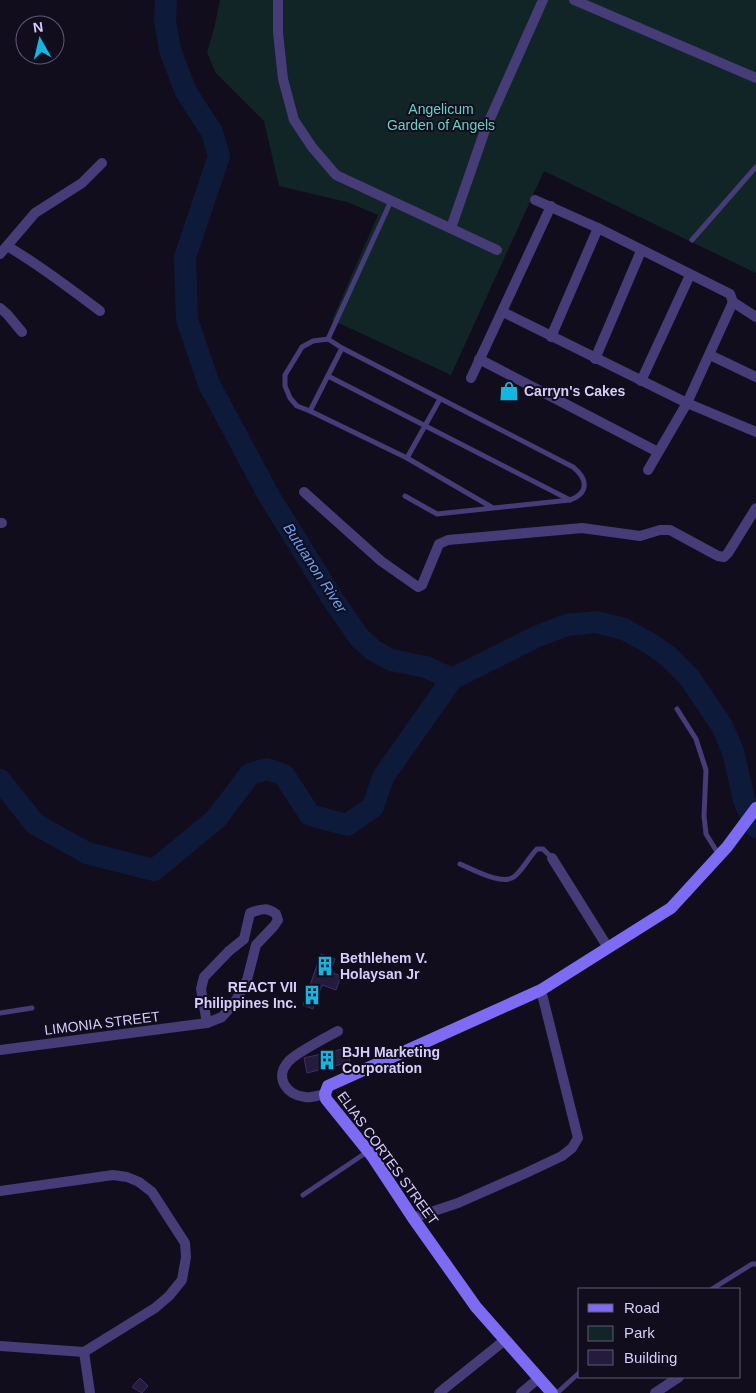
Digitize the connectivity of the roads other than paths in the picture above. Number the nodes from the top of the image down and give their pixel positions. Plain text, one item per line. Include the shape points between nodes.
1 (278, 0) edge
2 (543, 0) edge
3 (574, 0) edge
4 (756, 78) edge
5 (102, 163) dead end
6 (756, 167) edge
7 (535, 200) dead end
8 (392, 201) junction
9 (551, 206) junction
10 (452, 228) junction
11 (598, 228) junction
12 (692, 240) dead end
13 (4, 250) edge
14 (497, 250) dead end
15 (641, 251) junction
16 (690, 275) junction
17 (733, 302) junction
18 (0, 308) edge
19 (100, 311) dead end
20 (503, 312) junction
21 (756, 317) edge
22 (22, 332) dead end
23 (551, 337) junction
24 (328, 339) junction
25 (342, 348) junction
26 (710, 355) junction
27 (479, 359) junction
28 (595, 359) junction
29 (328, 376) junction
30 (756, 377) edge
31 (471, 378) dead end
32 (641, 381) junction
33 (440, 399) junction
34 (687, 403) junction
35 (310, 411) junction
36 (425, 425) junction
37 (754, 428) edge
38 (658, 452) junction
39 (408, 458) junction
40 (648, 470) dead end
41 (304, 492) dead end
42 (406, 496) dead end
43 (570, 500) junction
44 (493, 508) junction
45 (756, 508) edge
46 (677, 709) dead end
47 (756, 808) edge
48 (723, 851) junction
49 (552, 858) joint
50 (460, 864) dead end
51 (244, 939) junction
52 (256, 945) junction
53 (607, 946) junction
54 (541, 990) junction
55 (32, 1008) dead end
56 (0, 1012) edge
57 (207, 1023) junction
58 (338, 1031) dead end
59 (0, 1050) edge
60 (325, 1094) junction
61 (368, 1151) junction
62 (0, 1191) edge
63 (303, 1195) dead end
64 (413, 1218) junction
65 (756, 1264) edge
66 (714, 1288) edge
67 (505, 1340) junction
68 (0, 1346) edge
69 (84, 1352) junction
70 (578, 1374) edge
71 (539, 1378) junction
72 (678, 1378) edge
73 (90, 1393) edge
74 (439, 1393) edge
75 (521, 1393) edge
76 (552, 1393) edge
77 (557, 1393) edge
78 (655, 1393) edge

1 - 8 street via 282,79 294,120 336,175
2 - 10 street via 485,130
3 - 4 street
5 - 13 street via 82,183 35,213
6 - 12 lane
7 - 9 street
8 - 10 street
8 - 24 lane
9 - 11 street
9 - 20 street
10 - 14 street
11 - 15 street
11 - 23 street
13 - 19 street via 43,268
15 - 16 street
15 - 28 street
16 - 17 street via 730,294
16 - 32 street
17 - 21 street
17 - 26 street
18 - 22 street
20 - 23 street
20 - 27 street
23 - 28 street
24 - 25 lane
24 - 35 lane via 302,347 285,375 290,398 297,406
25 - 29 lane
25 - 33 lane
26 - 30 street
26 - 34 street
27 - 31 street
27 - 38 street
28 - 32 street
29 - 35 lane
29 - 36 lane
32 - 34 street
33 - 36 lane
33 - 43 lane via 581,473 585,481 583,491 579,497
34 - 37 street
34 - 38 street
35 - 39 lane
36 - 39 lane
36 - 43 lane
38 - 40 street
39 - 44 lane
41 - 45 street via 381,561 418,587 422,585 440,544 448,540 582,528 640,536 670,530 724,557
42 - 44 lane via 437,514
43 - 44 lane
46 - 48 lane via 696,739 706,770 706,834
47 - 48 street, ELIAS CORTES STREET
48 - 53 street, ELIAS CORTES STREET via 671,908
49 - 50 lane via 543,849 538,849 515,876 507,880
49 - 53 street
51 - 52 street
51 - 52 street via 250,913 262,908 270,910 278,920
51 - 57 street via 204,977 201,990
52 - 57 street, LIMONIA STREET via 247,980 235,1002 222,1018
53 - 54 street, ELIAS CORTES STREET
54 - 60 street, ELIAS CORTES STREET via 328,1086
54 - 64 street via 578,1138 562,1156 458,1203
55 - 56 lane
57 - 59 street, LIMONIA STREET
58 - 60 street via 289,1060 281,1079 286,1088 306,1097
60 - 61 street, ELIAS CORTES STREET
61 - 63 lane
61 - 64 street, ELIAS CORTES STREET
62 - 69 street via 113,1175 127,1177 152,1192 185,1243 182,1280 169,1296 156,1308
64 - 67 street, ELIAS CORTES STREET via 476,1307
65 - 66 lane
67 - 71 street, ELIAS CORTES STREET
67 - 74 street
68 - 69 street
69 - 73 street
70 - 77 lane
71 - 75 street
71 - 76 street, ELIAS CORTES STREET
72 - 78 street

